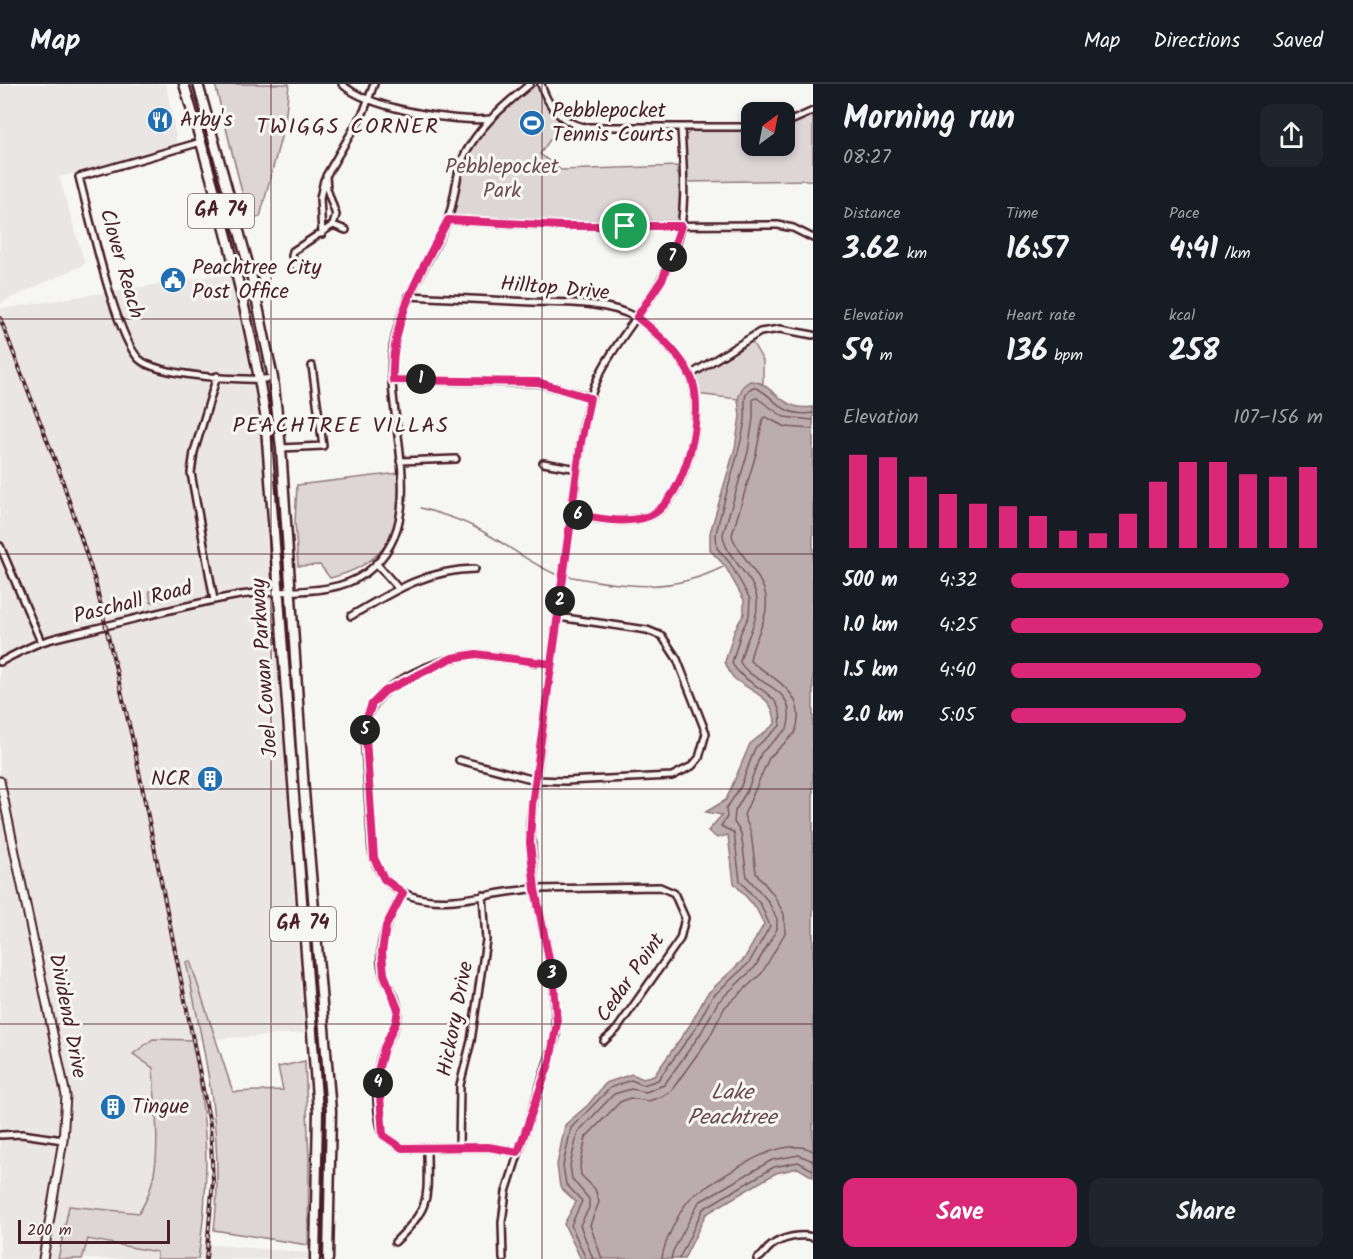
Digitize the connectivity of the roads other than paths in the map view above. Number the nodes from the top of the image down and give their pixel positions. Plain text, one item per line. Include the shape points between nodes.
1 (184, 84) edge
2 (198, 84) edge
3 (342, 84) edge
4 (374, 84) edge
5 (530, 84) edge
6 (541, 84) edge
7 (369, 99) junction
8 (813, 111) edge
9 (490, 119) junction
10 (795, 119) edge
11 (741, 127) edge
12 (681, 128) junction
13 (201, 142) junction
14 (326, 176) junction
15 (448, 220) junction
16 (333, 225) junction
17 (681, 226) junction
18 (346, 230) dead end
19 (322, 234) junction
20 (813, 238) edge
21 (297, 269) dead end
22 (408, 296) junction
23 (637, 317) junction
24 (813, 335) edge
25 (312, 366) dead end
26 (690, 375) junction
27 (218, 376) junction
28 (273, 378) junction
29 (255, 380) junction
30 (393, 380) junction
31 (590, 398) junction
32 (281, 448) junction
33 (456, 459) dead end
34 (400, 461) junction
35 (543, 463) dead end
36 (578, 469) junction
37 (572, 514) junction
38 (0, 546) edge
39 (376, 563) junction
40 (475, 569) dead end
41 (398, 587) junction
42 (278, 590) junction
43 (291, 590) junction
44 (214, 600) junction
45 (351, 616) dead end
46 (558, 617) junction
47 (41, 642) junction
48 (0, 662) edge
49 (551, 664) junction
50 (459, 760) dead end
51 (535, 780) junction
52 (0, 781) edge
53 (535, 889) junction
54 (403, 893) junction
55 (483, 896) junction
56 (604, 1041) dead end
57 (0, 1135) edge
58 (63, 1140) junction
59 (427, 1148) junction
60 (459, 1148) junction
61 (518, 1152) junction
62 (813, 1237) edge
63 (395, 1242) dead end
64 (762, 1258) edge
65 (43, 1259) edge
66 (315, 1259) edge
67 (328, 1259) edge
68 (503, 1259) edge

1 - 13 main road, Joel Cowan Parkway / GA 74
2 - 28 main road, Joel Cowan Parkway / GA 74 via 240,226
3 - 7 street
4 - 7 street
5 - 9 street, Paschall Road
6 - 12 street via 556,112 578,126
7 - 9 street via 440,118
7 - 14 street
8 - 10 street
9 - 15 street, Paschall Road via 461,162
11 - 12 street
12 - 17 street
13 - 27 street, Clover Reach via 79,177 116,310 131,348 144,363 159,370
13 - 29 main road, Joel Cowan Parkway / GA 74 via 226,229
14 - 16 street via 336,215
14 - 19 street via 320,198
15 - 17 street via 562,226
15 - 22 street, Paschall Road
16 - 18 street
16 - 19 street
17 - 20 street via 781,226
17 - 23 street via 663,278
19 - 21 street via 293,251
22 - 23 street, Hilltop Drive via 583,304
22 - 30 street, Paschall Road via 395,339
23 - 26 street, Hilltop Drive
23 - 31 street via 603,368
24 - 26 street via 780,329 760,332
25 - 32 street via 323,446
26 - 37 street, Hilltop Drive via 696,394 696,415 683,471 671,498 659,511 640,518 614,520
27 - 29 street, Clover Reach
27 - 44 street via 191,473
28 - 29 street, Clover Reach
28 - 32 main road, Joel Cowan Parkway / GA 74
29 - 42 main road, Joel Cowan Parkway / GA 74 via 265,414
30 - 31 street via 538,382
30 - 34 street, Paschall Road
31 - 36 street
32 - 43 main road, Joel Cowan Parkway / GA 74
33 - 34 street
34 - 39 street, Paschall Road via 401,521 396,536
35 - 36 street
36 - 37 street
37 - 46 street
38 - 47 street
39 - 41 street
39 - 43 street, Paschall Road via 358,579 343,585
40 - 41 street via 444,573
41 - 45 street
42 - 43 street, Paschall Road
42 - 44 street, Paschall Road
42 - 66 main road, Joel Cowan Parkway / GA 74 via 318,1111
43 - 67 main road, Joel Cowan Parkway / GA 74 via 331,1111
44 - 47 street, Paschall Road
46 - 49 street
46 - 51 street via 647,630 662,636 677,658 706,733 699,758 672,776
47 - 48 street, Paschall Road
49 - 51 street
49 - 54 street via 476,654 452,658 399,682 372,704 364,732 372,850 380,873
50 - 51 street
51 - 53 street via 530,843
52 - 58 street, Dividend Drive via 62,1070 67,1108
53 - 55 street
53 - 56 street, Cedar Point via 660,887 674,893 681,904 685,918 680,939 618,1029
53 - 61 street via 554,984 557,1023 550,1061
54 - 55 street via 429,899
54 - 59 street via 383,934 384,974 398,1016 378,1071 381,1128 396,1146
55 - 60 street, Hickory Drive via 486,940 471,1041 460,1084
57 - 58 street
58 - 65 street, Dividend Drive
59 - 60 street
59 - 63 street via 425,1205 417,1220
60 - 61 street
61 - 68 street via 504,1199
62 - 64 street via 780,1241

